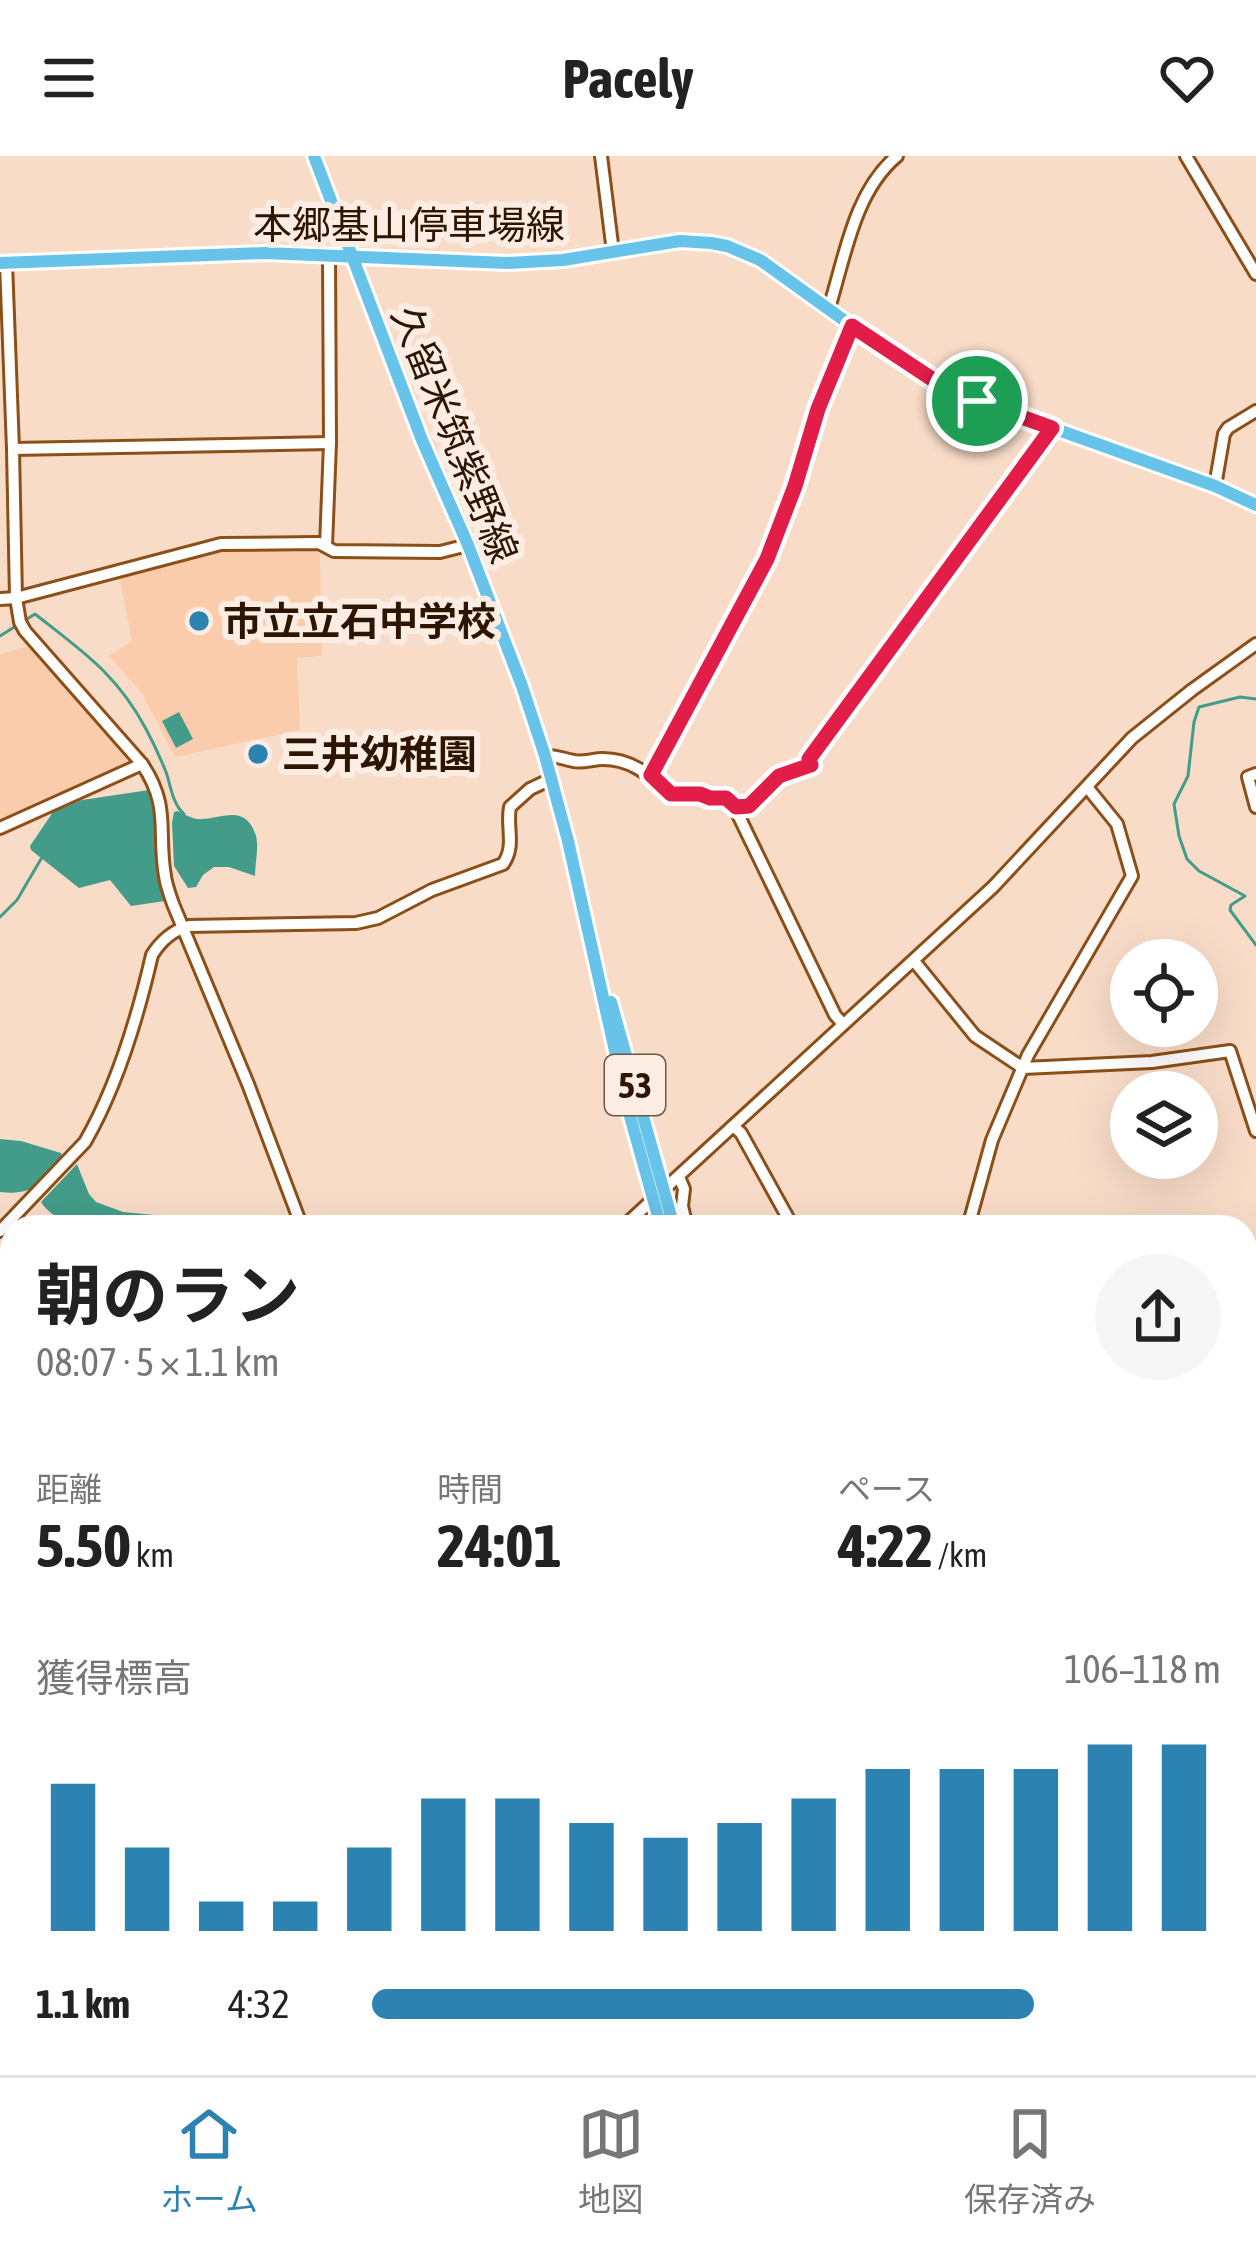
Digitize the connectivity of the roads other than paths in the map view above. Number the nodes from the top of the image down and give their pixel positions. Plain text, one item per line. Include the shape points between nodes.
1 (314, 156) edge
2 (601, 156) edge
3 (898, 156) edge
4 (1186, 156) edge
5 (613, 252) junction
6 (329, 255) junction
7 (352, 256) junction
8 (3, 263) edge
9 (1256, 274) edge
10 (829, 308) junction
11 (852, 326) junction
12 (5, 372) edge
13 (1256, 411) edge
14 (1052, 428) junction
15 (330, 443) junction
16 (14, 448) junction
17 (1215, 486) junction
18 (1256, 505) edge
19 (468, 544) junction
20 (326, 546) junction
21 (16, 598) junction
22 (0, 599) edge
23 (1256, 644) edge
24 (545, 756) junction
25 (142, 764) junction
26 (651, 775) junction
27 (1256, 775) edge
28 (551, 779) junction
29 (1087, 787) junction
30 (736, 807) junction
31 (1256, 807) edge
32 (0, 828) edge
33 (182, 928) junction
34 (914, 961) junction
35 (843, 1024) junction
36 (1023, 1068) junction
37 (733, 1126) junction
38 (1256, 1131) edge
39 (679, 1177) junction
40 (658, 1195) junction
41 (15, 1215) edge
42 (297, 1215) edge
43 (636, 1215) edge
44 (660, 1215) edge
45 (668, 1215) edge
46 (684, 1215) edge
47 (786, 1215) edge
48 (971, 1215) edge

1 - 7 main road, 久留米筑紫野線 / 53
2 - 5 street
3 - 10 street via 868,188
4 - 9 street
5 - 7 main road, 本郷基山停車場線 via 507,263
5 - 10 main road, 本郷基山停車場線 via 680,241 728,246
6 - 7 main road, 本郷基山停車場線
6 - 8 main road, 本郷基山停車場線
6 - 15 street
7 - 19 main road, 久留米筑紫野線 / 53
8 - 12 street
10 - 11 main road, 本郷基山停車場線
11 - 14 main road, 本郷基山停車場線 via 935,381
11 - 26 street via 767,559
12 - 16 street
13 - 17 street via 1224,434
14 - 17 main road, 本郷基山停車場線
14 - 30 street via 811,765 779,776 749,806
15 - 16 street
15 - 20 street
16 - 21 street
17 - 18 main road, 本郷基山停車場線
19 - 20 street via 440,552
19 - 24 main road, 久留米筑紫野線 / 53
20 - 21 street via 221,544
21 - 22 street
21 - 25 street via 25,632
23 - 29 street via 1141,730
24 - 26 street via 618,761
24 - 28 main road, 久留米筑紫野線 / 53
25 - 32 street
25 - 33 street via 161,802 165,876
26 - 30 street via 671,794 726,798
27 - 31 street via 1248,777
28 - 33 street via 509,807 511,846 503,864 378,918
28 - 40 main road, 久留米筑紫野線 / 53 via 628,1109
29 - 34 street
29 - 36 street via 1118,824 1132,876
30 - 35 street
33 - 41 street via 152,956 85,1142
33 - 42 street
34 - 35 street
34 - 36 street via 975,1036
35 - 37 street
36 - 38 street via 1230,1051
36 - 48 street
37 - 39 street
37 - 47 street
39 - 40 street
39 - 46 street
40 - 43 street
40 - 44 main road, 久留米筑紫野線 / 53
40 - 45 main road, 久留米筑紫野線 / 53

